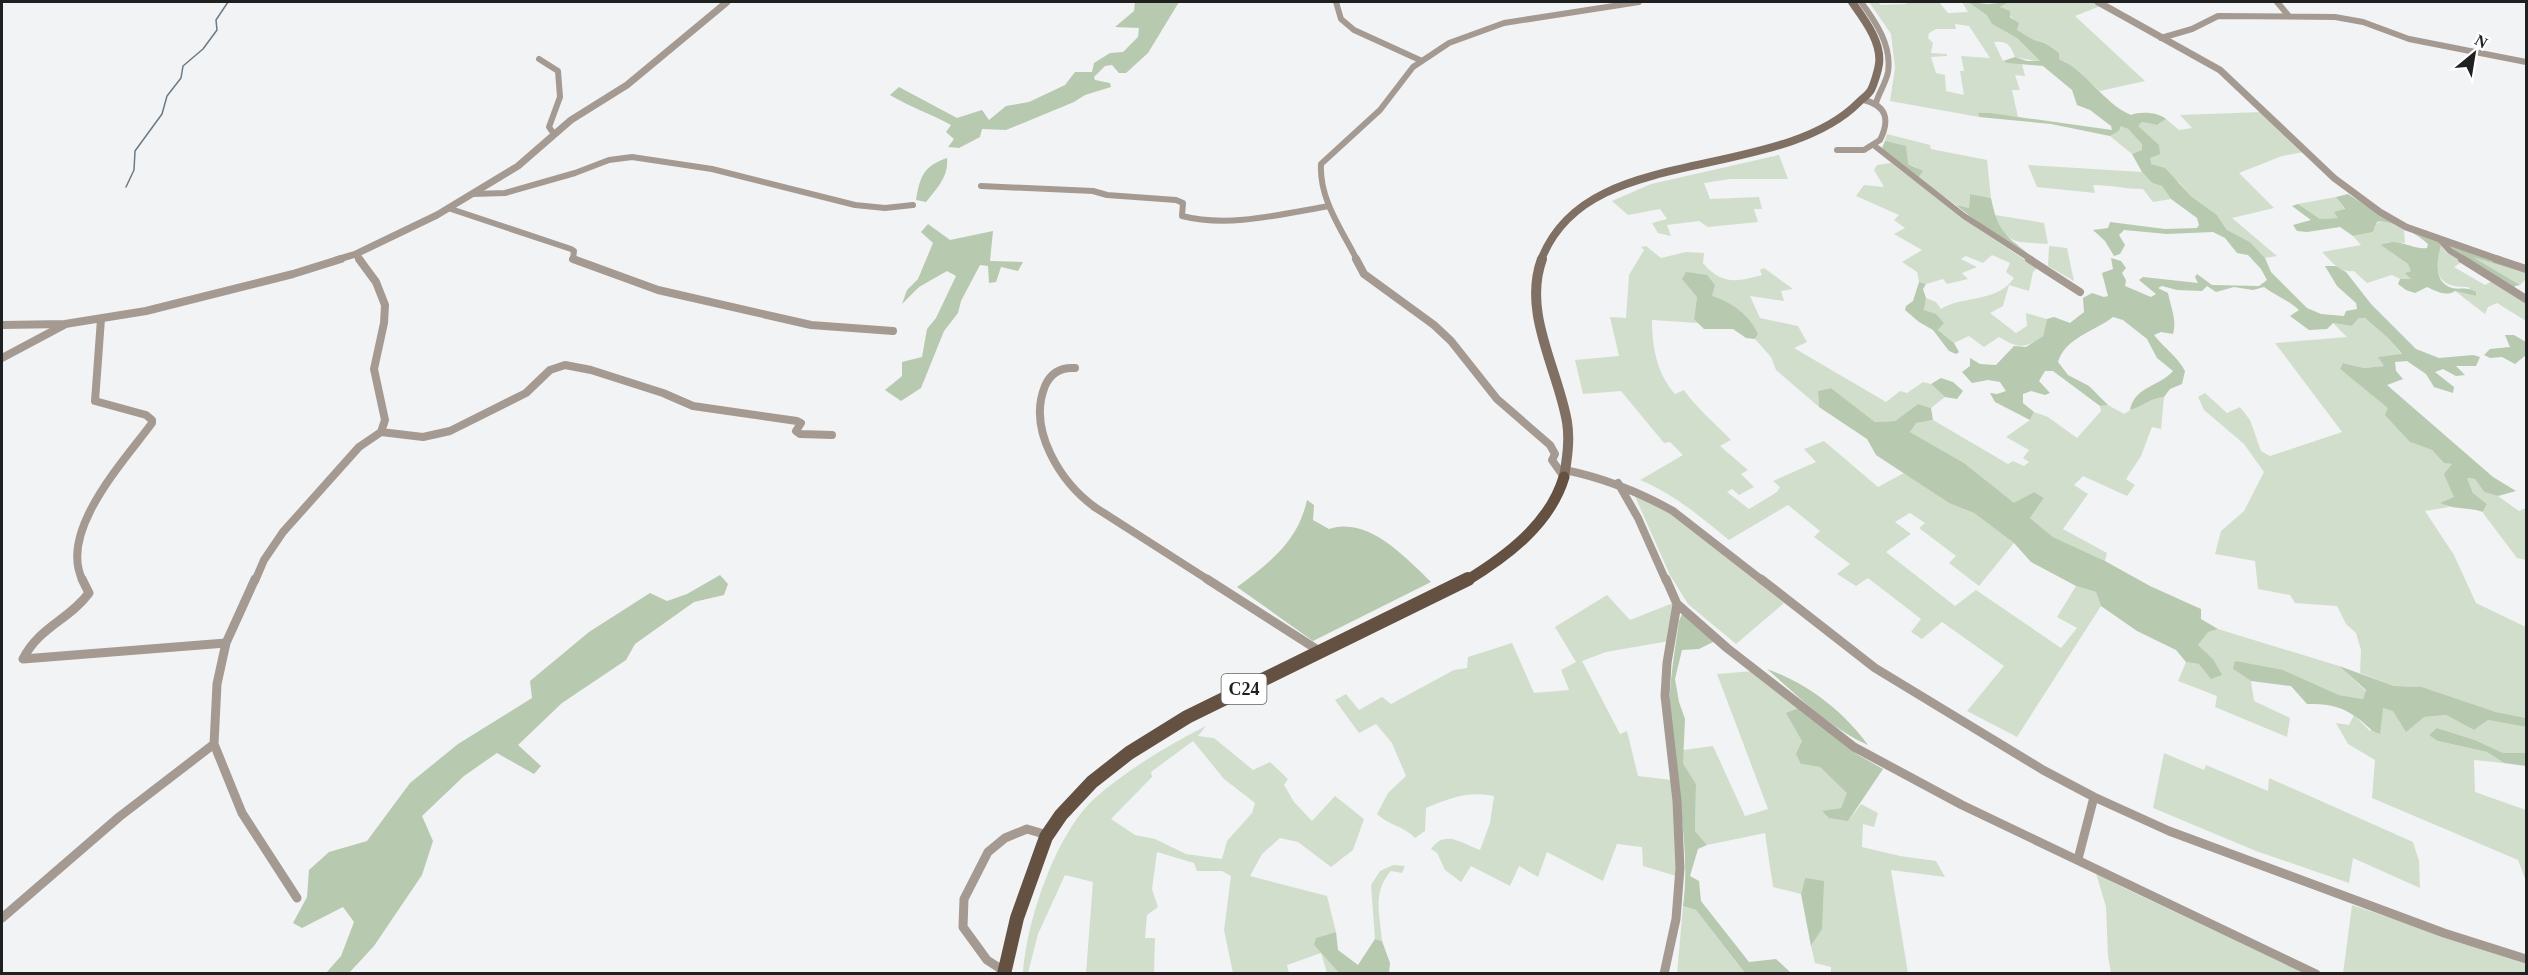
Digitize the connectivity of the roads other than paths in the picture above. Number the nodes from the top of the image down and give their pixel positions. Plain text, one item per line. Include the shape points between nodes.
1 (727, 2) edge
2 (1336, 2) edge
3 (1639, 2) edge
4 (1852, 2) edge
5 (1861, 2) edge
6 (2098, 2) edge
7 (2277, 2) edge
8 (2288, 15) junction
9 (2161, 38) junction
10 (539, 59) dead end
11 (1422, 61) junction
12 (2526, 62) edge
13 (1864, 100) junction
14 (1876, 104) junction
15 (554, 134) junction
16 (1876, 147) junction
17 (1837, 150) dead end
18 (981, 186) dead end
19 (473, 194) junction
20 (913, 205) dead end
21 (1329, 206) junction
22 (448, 208) junction
23 (2440, 240) junction
24 (356, 254) junction
25 (2526, 269) edge
26 (2080, 292) dead end
27 (2526, 299) edge
28 (101, 320) junction
29 (64, 324) junction
30 (2, 325) edge
31 (893, 331) dead end
32 (2, 358) edge
33 (1075, 368) dead end
34 (381, 432) junction
35 (832, 435) dead end
36 (1564, 473) junction
37 (1618, 483) junction
38 (1677, 604) junction
39 (226, 643) junction
40 (1321, 652) junction
41 (214, 744) junction
42 (2094, 797) junction
43 (1047, 835) junction
44 (2078, 859) junction
45 (297, 898) dead end
46 (2, 918) edge
47 (2526, 959) edge
48 (1004, 972) edge
49 (1665, 974) edge
50 (2316, 974) edge

1 - 15 street via 627,85
2 - 11 street via 1341,19 1354,30
3 - 11 street via 1504,23 1464,37
4 - 13 main road, C24 via 1870,29 1878,51 1878,73
5 - 14 street via 1879,27 1888,52 1888,74
6 - 9 street
7 - 8 street
8 - 9 street via 2218,16
8 - 12 street via 2346,18 2409,39
9 - 23 street via 2220,70 2357,197 2406,227
10 - 15 street via 558,71 560,97 549,127
11 - 21 street via 1380,110 1321,164 1320,180
13 - 14 street
13 - 36 main road, C24 via 1832,123 1803,137 1620,187 1589,201 1558,228 1539,263 1537,289 1540,316 1567,421 1569,443
14 - 16 street via 1886,117
15 - 19 street via 518,166
16 - 17 street
16 - 26 street via 1981,228
18 - 21 street via 1093,191 1176,200 1184,203 1182,216 1194,218 1256,217
19 - 20 street via 505,193 632,156 712,170 855,205
19 - 22 street
21 - 36 street via 1364,274 1451,341 1497,399 1551,445 1555,454 1552,460
22 - 24 street
22 - 31 street via 562,245 574,251 576,261 647,287 811,325
23 - 25 street
23 - 27 street via 2450,251
24 - 28 street via 293,274
24 - 34 street via 376,282 385,305 374,369 384,408
28 - 29 street
28 - 39 street via 95,401 146,415 152,423 84,525 77,550 80,576 89,593 78,606 49,625 26,650 23,659
29 - 30 street
29 - 32 street
33 - 40 street via 1062,368 1052,374 1039,402 1049,447 1074,490
34 - 35 street via 423,437 450,431 526,393 550,370 565,365 663,393 693,406 799,421 796,431 800,434
34 - 39 street via 359,447 283,532 264,560
36 - 37 street
36 - 40 main road, C24 via 1557,496 1532,531 1492,565
37 - 38 street
37 - 42 street via 1686,520 1875,668 1981,735
38 - 44 street via 1727,648 1866,755
38 - 49 street via 1665,696 1680,868 1676,919
39 - 41 street via 213,716
40 - 43 main road, C24 via 1150,739 1103,773
41 - 45 street via 242,813
41 - 46 street via 119,817
42 - 44 street
42 - 47 street via 2239,858
43 - 48 main road, C24 via 1024,891
43 - 48 street via 1028,830 1005,838 988,852 964,899 963,927 987,960
44 - 50 street

